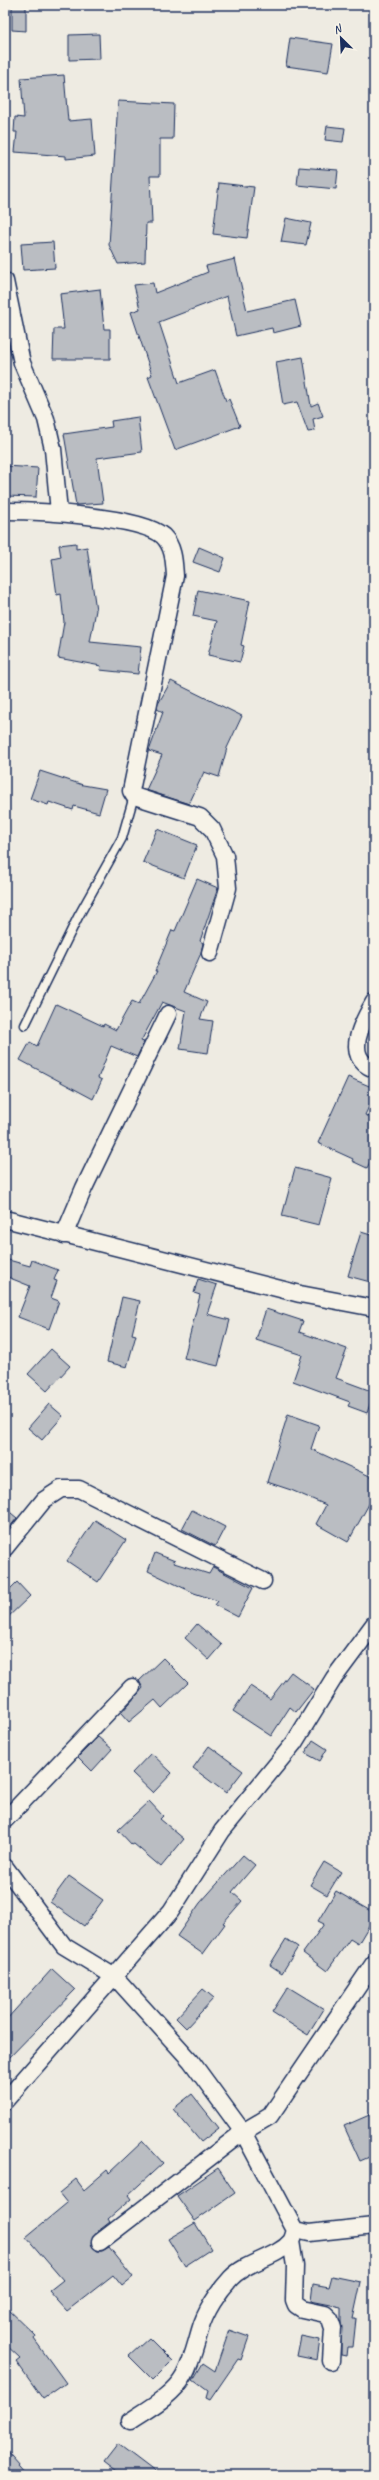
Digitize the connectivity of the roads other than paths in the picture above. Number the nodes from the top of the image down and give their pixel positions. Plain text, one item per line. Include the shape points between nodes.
1 (5, 281) edge
2 (5, 511) edge
3 (59, 512) junction
4 (134, 796) junction
5 (210, 953) dead end
6 (374, 1002) edge
7 (168, 1014) dead end
8 (25, 1025) dead end
9 (374, 1069) edge
10 (5, 1219) edge
11 (64, 1235) junction
12 (374, 1308) edge
13 (5, 1548) edge
14 (263, 1581) dead end
15 (374, 1624) edge
16 (132, 1687) dead end
17 (5, 1820) edge
18 (5, 1866) edge
19 (374, 1963) edge
20 (115, 1977) junction
21 (5, 2101) edge
22 (243, 2132) junction
23 (374, 2226) edge
24 (293, 2235) junction
25 (100, 2242) dead end
26 (331, 2361) dead end
27 (130, 2421) dead end

1 - 3 street via 22,363 46,419 53,448
2 - 3 street
3 - 4 street via 142,526 163,536 173,551 175,576 131,791
4 - 5 street via 200,817 212,829 225,856 228,888
4 - 8 lane via 122,838 78,917
6 - 9 street via 360,1028 356,1043 361,1057
7 - 11 street
10 - 11 street
11 - 12 street via 300,1294
13 - 14 street via 44,1500 60,1489 79,1489
15 - 20 street via 334,1678 294,1744 222,1830 171,1911
16 - 17 street
18 - 20 street via 64,1946
19 - 22 street via 277,2107 270,2116
20 - 21 street
20 - 22 street via 191,2061
22 - 24 street
22 - 25 street
23 - 24 street
24 - 26 street via 294,2300 302,2309 325,2314 330,2319 333,2328
24 - 27 street via 277,2251 252,2262 231,2278 210,2306 200,2329 195,2354 183,2378 162,2400

